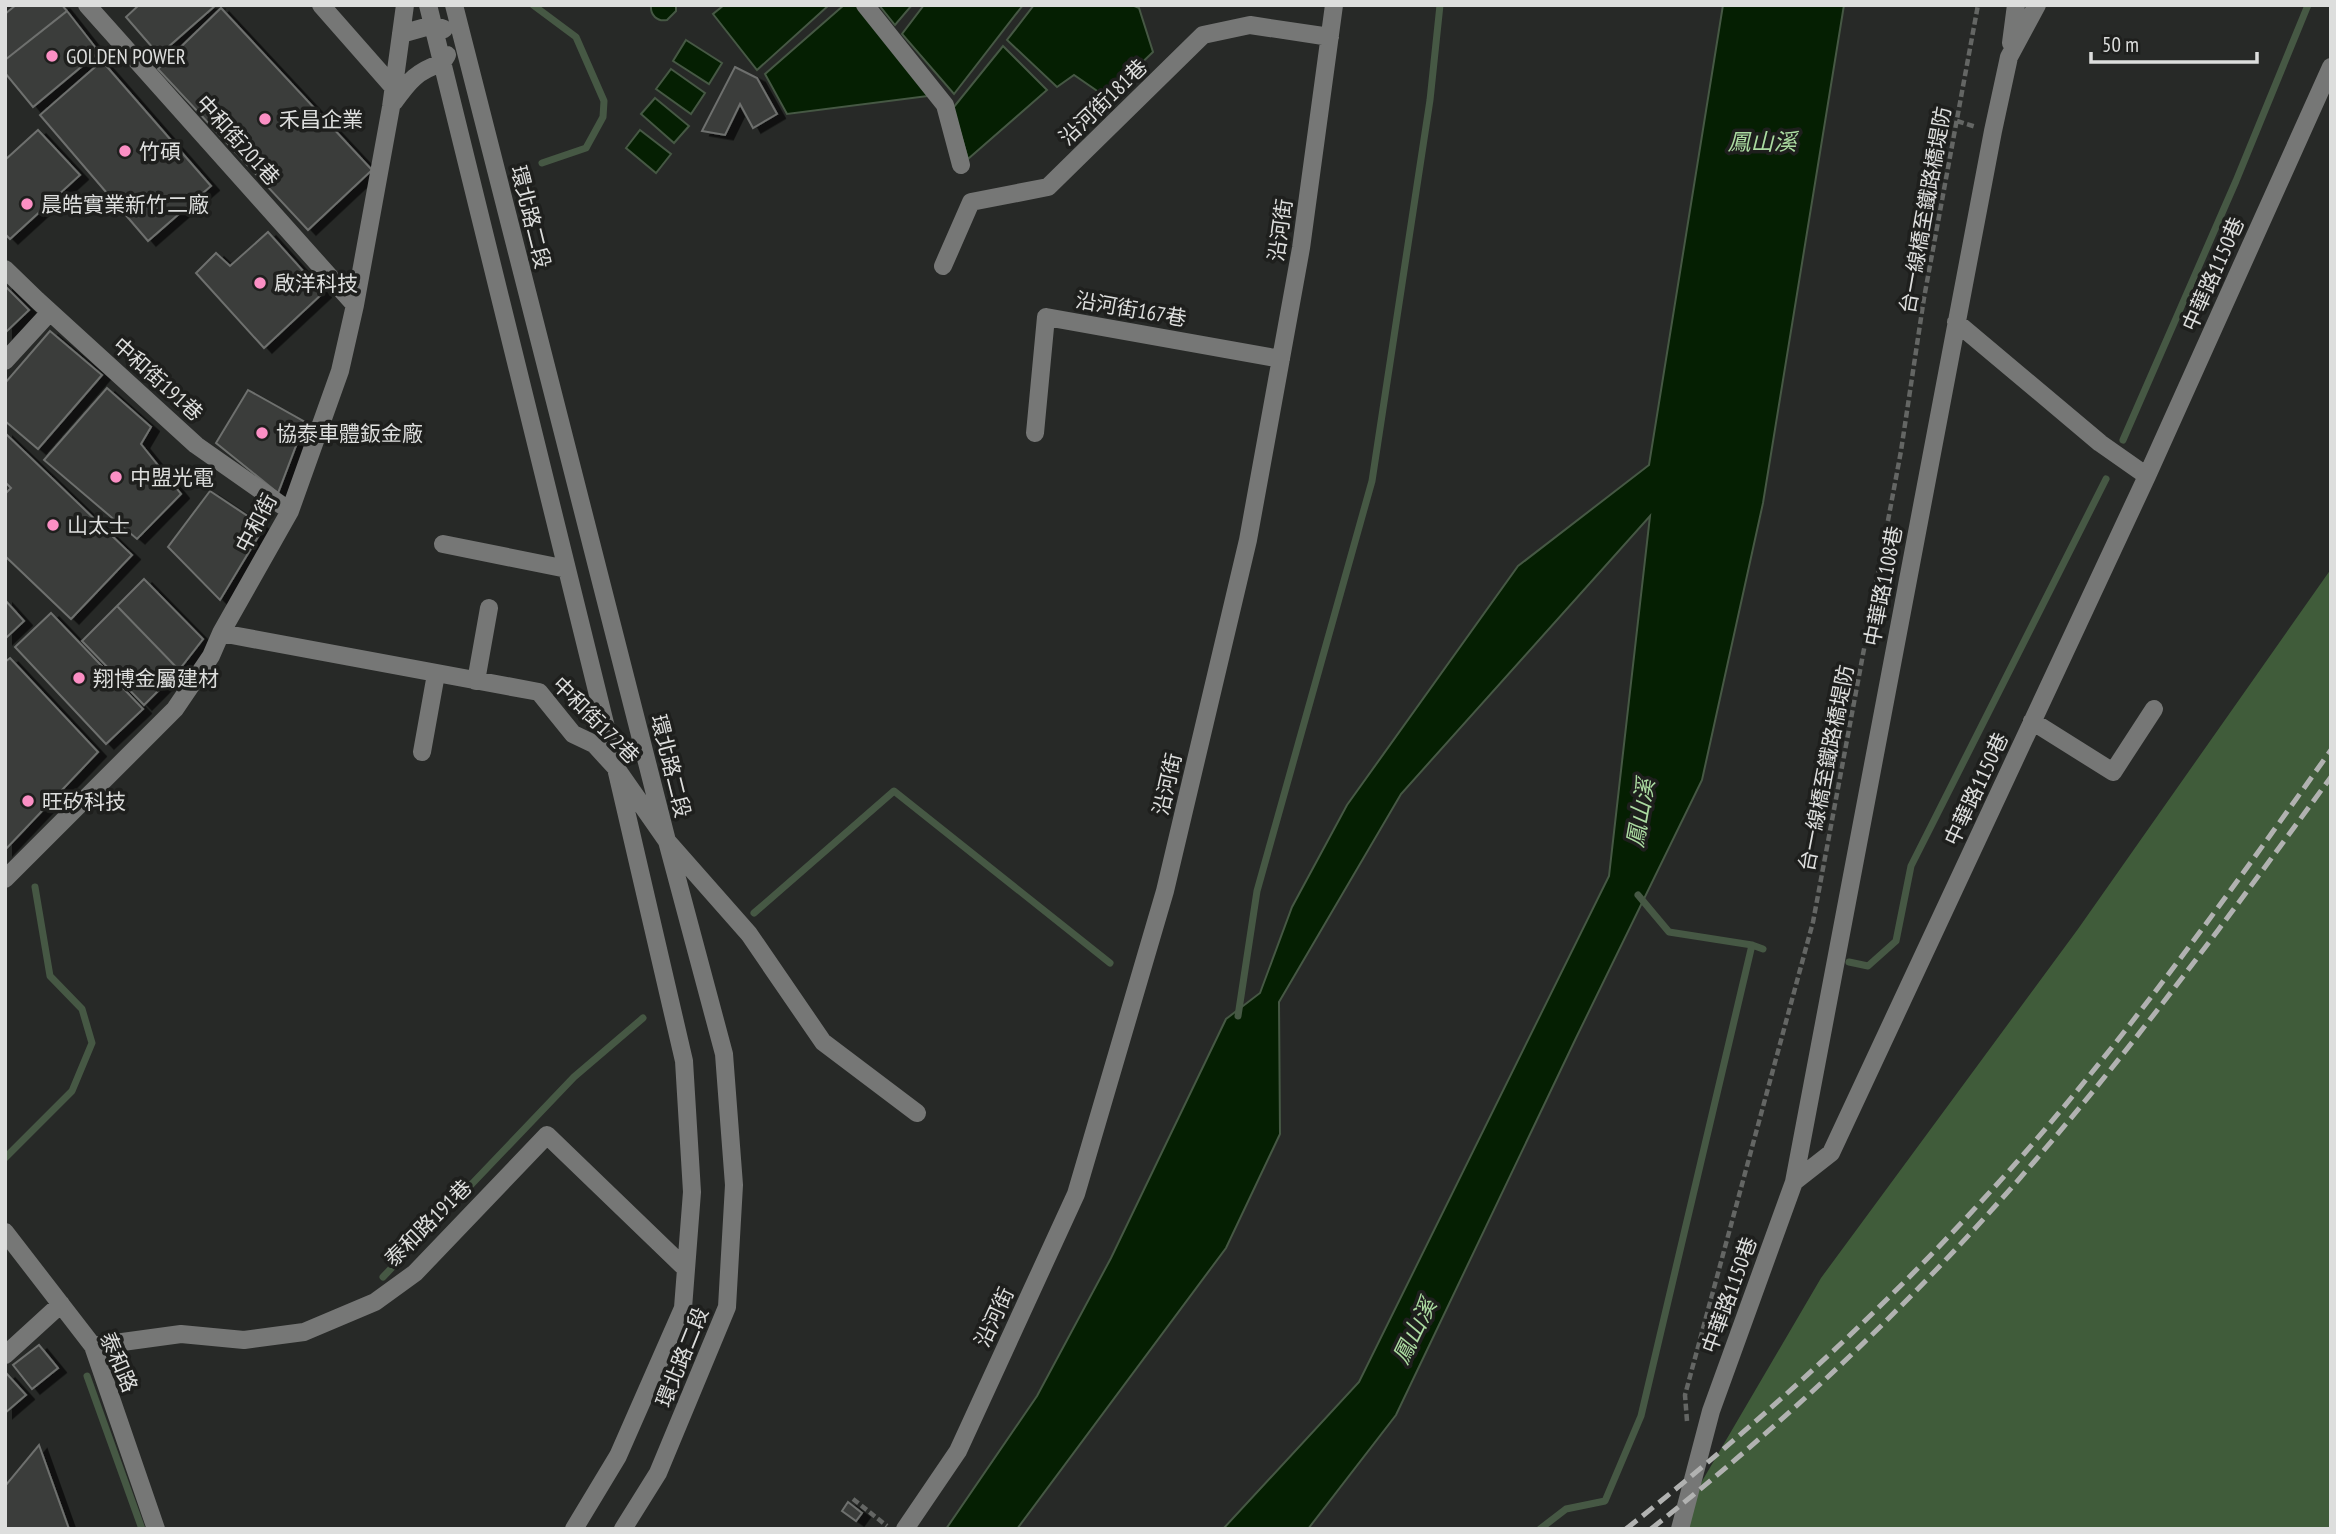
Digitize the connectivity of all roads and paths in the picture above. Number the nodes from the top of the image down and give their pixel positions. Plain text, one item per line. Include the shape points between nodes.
1 (87, 5) edge
2 (321, 5) edge
3 (405, 5) edge
4 (428, 5) edge
5 (454, 5) edge
6 (865, 5) edge
7 (1335, 5) edge
8 (1978, 5) edge
9 (2017, 5) edge
10 (2037, 5) edge
11 (433, 25) junction
12 (401, 34) junction
13 (461, 35) junction
14 (1330, 37) junction
15 (2009, 57) junction
16 (442, 64) junction
17 (2331, 68) edge
18 (394, 89) junction
19 (391, 107) junction
20 (961, 165) dead end
21 (943, 266) dead end
22 (5, 269) edge
23 (355, 305) junction
24 (50, 312) junction
25 (1956, 322) junction
26 (1281, 359) junction
27 (5, 361) edge
28 (1035, 433) dead end
29 (2147, 475) junction
30 (290, 511) junction
31 (443, 544) dead end
32 (567, 569) junction
33 (489, 608) dead end
34 (221, 634) junction
35 (436, 674) junction
36 (476, 681) junction
37 (2154, 709) dead end
38 (2032, 722) junction
39 (422, 752) dead end
40 (616, 768) junction
41 (667, 841) junction
42 (5, 879) edge
43 (917, 1113) dead end
44 (1794, 1182) junction
45 (5, 1232) edge
46 (686, 1269) junction
47 (61, 1304) junction
48 (93, 1346) junction
49 (5, 1355) edge
50 (1688, 1434) dead end
51 (853, 1499) dead end
52 (156, 1529) edge
53 (574, 1529) edge
54 (623, 1529) edge
55 (891, 1529) edge
56 (905, 1529) edge
57 (1680, 1529) edge

1 - 23 street, 中和街201巷
2 - 18 street
3 - 12 street, 中和街
4 - 11 street, 環北路二段
5 - 13 street, 環北路二段
6 - 20 street via 945,104
7 - 14 street, 沿河街
8 - 50 path, 台一線橋至鐵路橋堤防 via 1813,922 1685,1395
9 - 15 street
10 - 15 street, 中華路1108巷
11 - 12 street
11 - 13 street
11 - 16 street, 環北路二段
12 - 18 street, 中和街
13 - 16 street
13 - 41 street, 環北路二段
14 - 21 street, 沿河街181巷 via 1250,25 1203,35 1048,187 971,202
14 - 26 street, 沿河街
15 - 25 street, 中華路1108巷
16 - 19 street, 中和街 via 410,79
16 - 32 street, 環北路二段
17 - 29 street, 中華路1150巷
18 - 19 street, 中和街
19 - 23 street, 中和街
22 - 24 street, 中和街191巷
23 - 30 street, 中和街 via 340,371
24 - 27 street
24 - 30 street, 中和街191巷 via 196,445
25 - 29 street via 2099,443
25 - 44 street, 中華路1108巷
26 - 28 street, 沿河街167巷 via 1046,317
26 - 56 street, 沿河街 via 1248,540 1165,891 1076,1194 958,1451
29 - 38 street, 中華路1150巷
30 - 34 street, 中和街
31 - 32 street
32 - 40 street, 環北路二段
33 - 36 street
34 - 35 street, 中和街172巷
34 - 42 street, 中和街 via 175,709
35 - 36 street, 中和街172巷
35 - 39 street
36 - 40 street, 中和街172巷 via 539,692 573,734 594,744
37 - 38 street via 2113,772
38 - 44 street, 中華路1150巷 via 1831,1153
40 - 41 street, 中和街172巷
40 - 46 street, 環北路二段 via 684,1061 692,1192
41 - 43 street, 中和街172巷 via 749,934 823,1042
41 - 54 street, 環北路二段 via 724,1054 734,1185 727,1307 658,1473
44 - 57 street, 中華路1150巷 via 1711,1411
45 - 47 street, 泰和路
46 - 48 street, 泰和路191巷 via 547,1135 415,1273 375,1302 304,1332 244,1340 181,1334
46 - 53 street, 環北路二段 via 683,1308 618,1456
47 - 48 street, 泰和路
47 - 49 street
48 - 52 street, 泰和路
51 - 55 path

